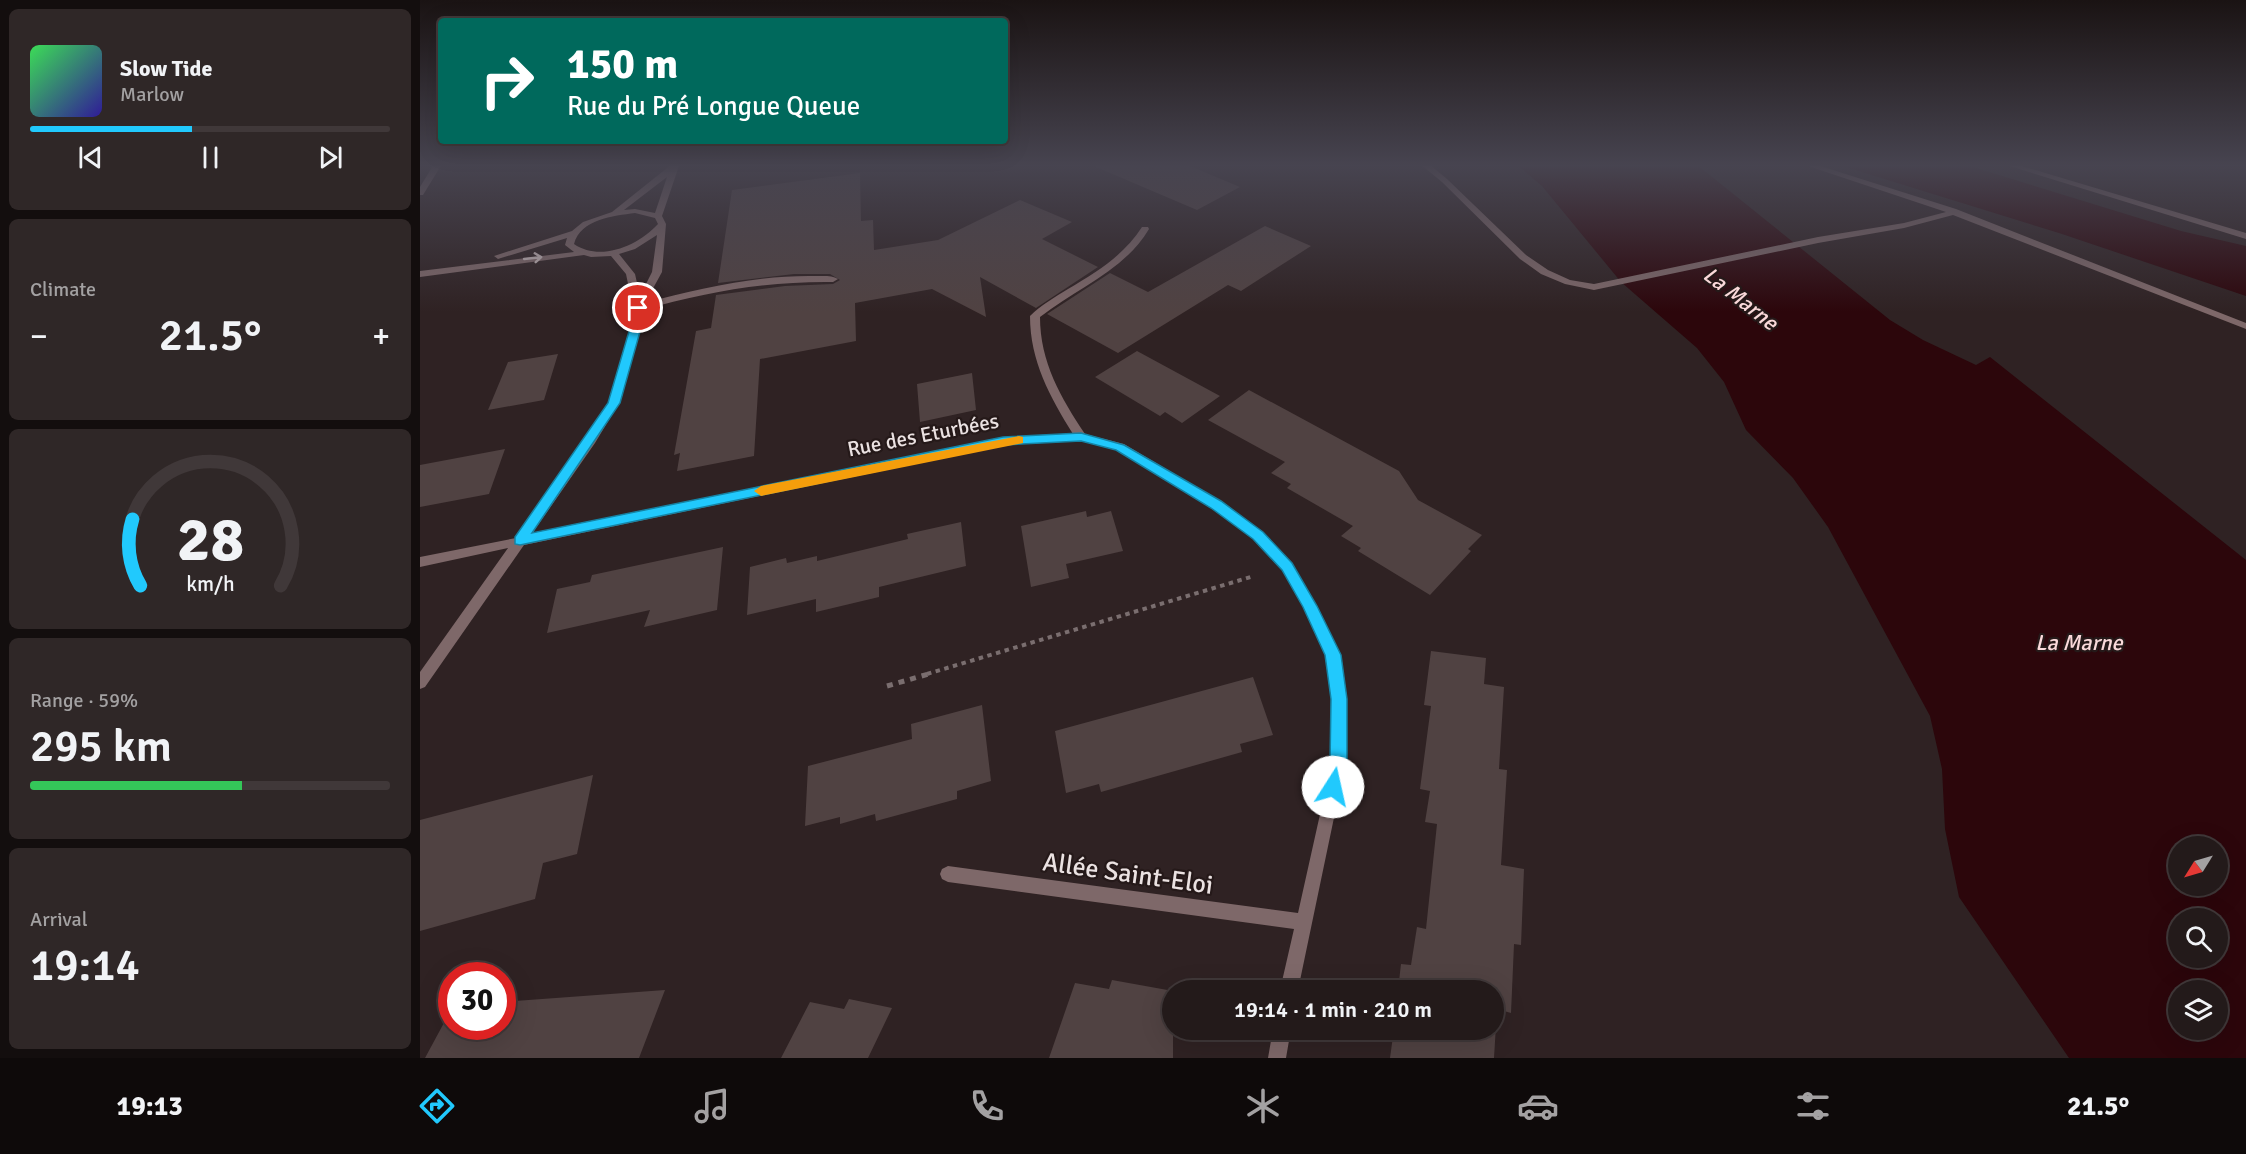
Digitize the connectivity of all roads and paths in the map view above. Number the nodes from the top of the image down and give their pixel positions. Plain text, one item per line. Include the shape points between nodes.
1 (618, 213) edge
2 (642, 213) edge
3 (662, 213) edge
4 (1479, 213) edge
5 (1949, 213) edge
6 (1958, 213) edge
7 (2171, 213) edge
8 (613, 214) joint
9 (660, 220) junction
10 (1145, 229) dead end
11 (573, 233) junction
12 (2246, 236) edge
13 (613, 252) junction
14 (585, 253) junction
15 (454, 268) junction
16 (420, 274) edge
17 (832, 279) dead end
18 (638, 308) junction
19 (2246, 326) edge
20 (1081, 437) junction
21 (520, 540) junction
22 (420, 562) edge
23 (1287, 566) junction
24 (420, 683) edge
25 (887, 686) dead end
26 (948, 874) dead end
27 (1302, 922) junction
28 (1291, 980) edge
29 (1280, 1040) edge
30 (1277, 1058) edge

1 - 8 street
2 - 9 street
3 - 9 street
4 - 5 street via 1533,267 1561,281 1594,287
6 - 19 street
7 - 12 street
8 - 11 street via 587,223
9 - 13 street via 647,240
9 - 18 street via 657,272
10 - 20 street via 1140,241 1123,257 1035,316 1036,346 1054,396
11 - 14 street via 569,245
11 - 15 street
13 - 14 street
13 - 18 street via 630,274
15 -> 14 street
15 - 16 street
17 - 18 street via 763,280
18 - 21 street via 614,403
20 - 21 street, Rue des Eturbées via 1003,441
20 - 23 street, Rue des Eturbées via 1120,447 1207,499 1258,536
21 - 22 street, Rue des Eturbées
21 - 24 street
23 - 25 path
23 - 27 street, Rue des Eturbées via 1333,655 1339,699 1338,765
26 - 27 street, Allée Saint-Eloi
27 - 28 street, Rue des Eturbées
29 - 30 street

